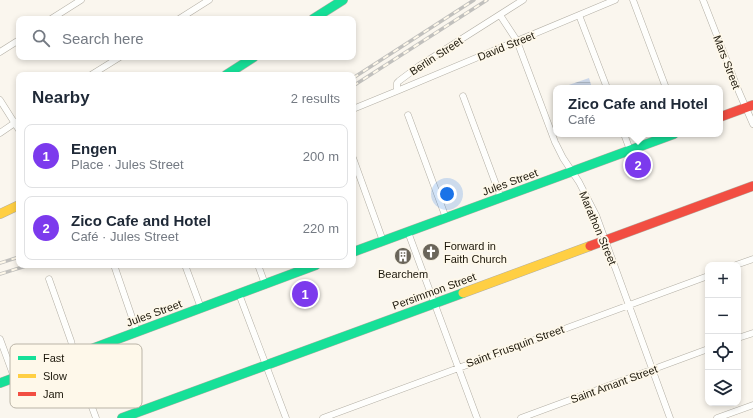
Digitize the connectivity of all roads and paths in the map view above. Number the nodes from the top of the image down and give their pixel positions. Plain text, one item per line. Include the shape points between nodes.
1 (81, 0) edge
2 (209, 0) edge
3 (343, 0) edge
4 (523, 0) edge
5 (615, 0) edge
6 (633, 0) edge
7 (703, 0) edge
8 (500, 15) junction
9 (579, 15) junction
10 (56, 16) edge
11 (184, 16) edge
12 (318, 16) edge
13 (518, 41) junction
14 (16, 42) edge
15 (0, 52) edge
16 (115, 60) edge
17 (249, 60) edge
18 (96, 72) edge
19 (231, 72) edge
20 (606, 85) edge
21 (665, 85) edge
22 (397, 91) junction
23 (463, 96) dead end
24 (0, 100) edge
25 (750, 106) edge
26 (356, 108) edge
27 (408, 115) dead end
28 (723, 116) edge
29 (16, 121) edge
30 (16, 123) edge
31 (753, 124) edge
32 (0, 133) edge
33 (625, 137) edge
34 (666, 137) edge
35 (630, 150) junction
36 (356, 166) edge
37 (573, 172) junction
38 (753, 186) edge
39 (501, 198) junction
40 (16, 206) edge
41 (0, 214) edge
42 (446, 218) junction
43 (408, 232) junction
44 (605, 240) junction
45 (383, 241) junction
46 (356, 251) edge
47 (753, 259) edge
48 (741, 263) edge
49 (115, 268) edge
50 (187, 268) edge
51 (259, 268) edge
52 (308, 268) edge
53 (705, 277) edge
54 (49, 279) dead end
55 (265, 284) junction
56 (239, 294) junction
57 (435, 303) junction
58 (628, 305) junction
59 (201, 308) junction
60 (137, 332) junction
61 (753, 333) edge
62 (741, 337) edge
63 (0, 339) edge
64 (72, 344) edge
65 (104, 344) edge
66 (705, 351) edge
67 (266, 365) junction
68 (10, 367) edge
69 (458, 368) junction
70 (652, 370) junction
71 (10, 379) edge
72 (0, 383) edge
73 (753, 405) edge
74 (93, 408) edge
75 (96, 418) edge
76 (122, 418) edge
77 (286, 418) edge
78 (323, 418) edge
79 (477, 418) edge
80 (521, 418) edge
81 (670, 418) edge
82 (717, 418) edge

1 - 10 street
2 - 11 street
3 - 12 main road
4 - 8 street, Berlin Street
5 - 9 street, David Street
6 - 21 street
7 - 25 street, Mars Street via 739,92
8 - 13 street, Marathon Street
8 - 22 street, Berlin Street via 419,66 397,83
9 - 13 street, David Street
9 - 20 street
13 - 22 street, David Street
13 - 37 street, Marathon Street via 553,137
14 - 15 street
16 - 18 street
17 - 19 main road
22 - 26 street
23 - 39 street
24 - 29 street
25 - 28 main road
25 - 31 street, Mars Street
27 - 42 street
30 - 32 street
33 - 35 street
34 - 35 main road, Jules Street
35 - 37 main road, Jules Street
36 - 45 street
37 - 39 main road, Jules Street
37 - 44 street, Marathon Street
38 - 44 main road, Persimmon Street
39 - 42 main road, Jules Street
40 - 41 main road
42 - 43 main road, Jules Street
43 - 45 main road, Jules Street
43 - 57 street
44 - 57 main road, Persimmon Street
44 - 58 street, Marathon Street
45 - 46 main road, Jules Street
47 - 48 street
49 - 60 street
50 - 59 street
51 - 55 street
52 - 55 main road, Jules Street
53 - 58 street, Saint Frusquin Street
54 - 64 street
55 - 56 main road, Jules Street
56 - 59 main road, Jules Street
56 - 67 street
57 - 67 main road, Persimmon Street
57 - 69 street
58 - 69 street, Saint Frusquin Street
58 - 70 street, Marathon Street
59 - 60 main road, Jules Street
60 - 65 main road, Jules Street
61 - 62 street
63 - 68 street
66 - 70 street, Saint Amant Street
67 - 76 main road, Persimmon Street
67 - 77 street
69 - 78 street, Saint Frusquin Street
69 - 79 street
70 - 80 street, Saint Amant Street
70 - 81 street, Marathon Street
71 - 72 main road, Jules Street
73 - 82 street
74 - 75 street

